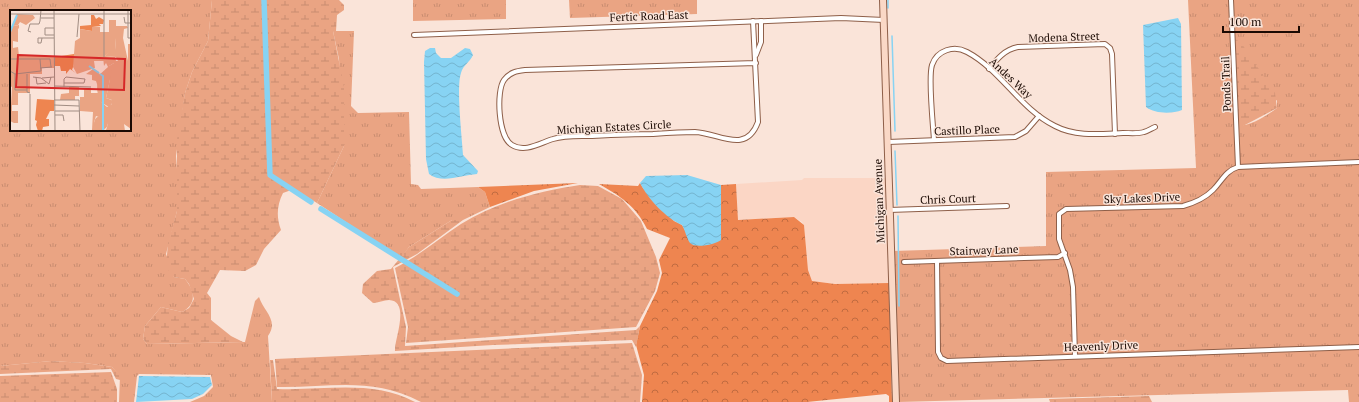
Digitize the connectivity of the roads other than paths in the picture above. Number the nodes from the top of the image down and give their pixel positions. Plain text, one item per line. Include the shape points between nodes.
1 (883, 0) edge
2 (1231, 0) edge
3 (884, 20) junction
4 (753, 21) junction
5 (761, 21) junction
6 (414, 35) dead end
7 (756, 56) junction
8 (756, 63) junction
9 (989, 69) junction
10 (1039, 116) junction
11 (1155, 127) dead end
12 (1115, 134) junction
13 (934, 140) junction
14 (888, 142) junction
15 (1359, 162) edge
16 (1238, 167) junction
17 (1007, 206) dead end
18 (889, 210) junction
19 (1065, 253) junction
20 (937, 261) junction
21 (904, 262) dead end
22 (1359, 347) edge
23 (1075, 356) junction
24 (896, 402) edge

1 - 3 street, Michigan Avenue
2 - 16 street, Ponds Trail
3 - 5 street, Fertic Road East via 841,18
3 - 14 street, Michigan Avenue
4 - 5 street, Fertic Road East
4 - 6 street, Fertic Road East
4 - 7 street, Michigan Estates Circle
5 - 7 street, Michigan Estates Circle via 761,42
7 - 8 street, Michigan Estates Circle
8 - 8 street, Michigan Estates Circle via 758,122 755,130 743,139 734,141 696,132 563,137 522,148 512,145 505,138 501,128 501,85 513,72
9 - 10 street, Andes Way
9 - 12 street, Modena Street via 999,56 1009,49 1018,47 1105,44 1112,54
9 - 13 street, Andes Way via 961,50 949,50 936,57 931,70
10 - 12 street, Andes Way via 1054,126 1072,132
10 - 13 street, Castillo Place via 1026,131 1015,137
11 - 12 street, Andes Way via 1143,133
13 - 14 street, Castillo Place
14 - 18 street, Michigan Avenue
15 - 16 street
16 - 19 street, Sky Lakes Drive via 1224,175 1213,190 1193,203 1183,206 1061,211 1059,239
17 - 18 street, Chris Court
18 - 24 street, Michigan Avenue
19 - 20 street, Stairway Lane via 1058,256
19 - 23 street, Sky Lakes Drive via 1073,287
20 - 21 street, Stairway Lane
20 - 23 street, Heavenly Drive via 938,352 941,358 947,361
22 - 23 street, Heavenly Drive

